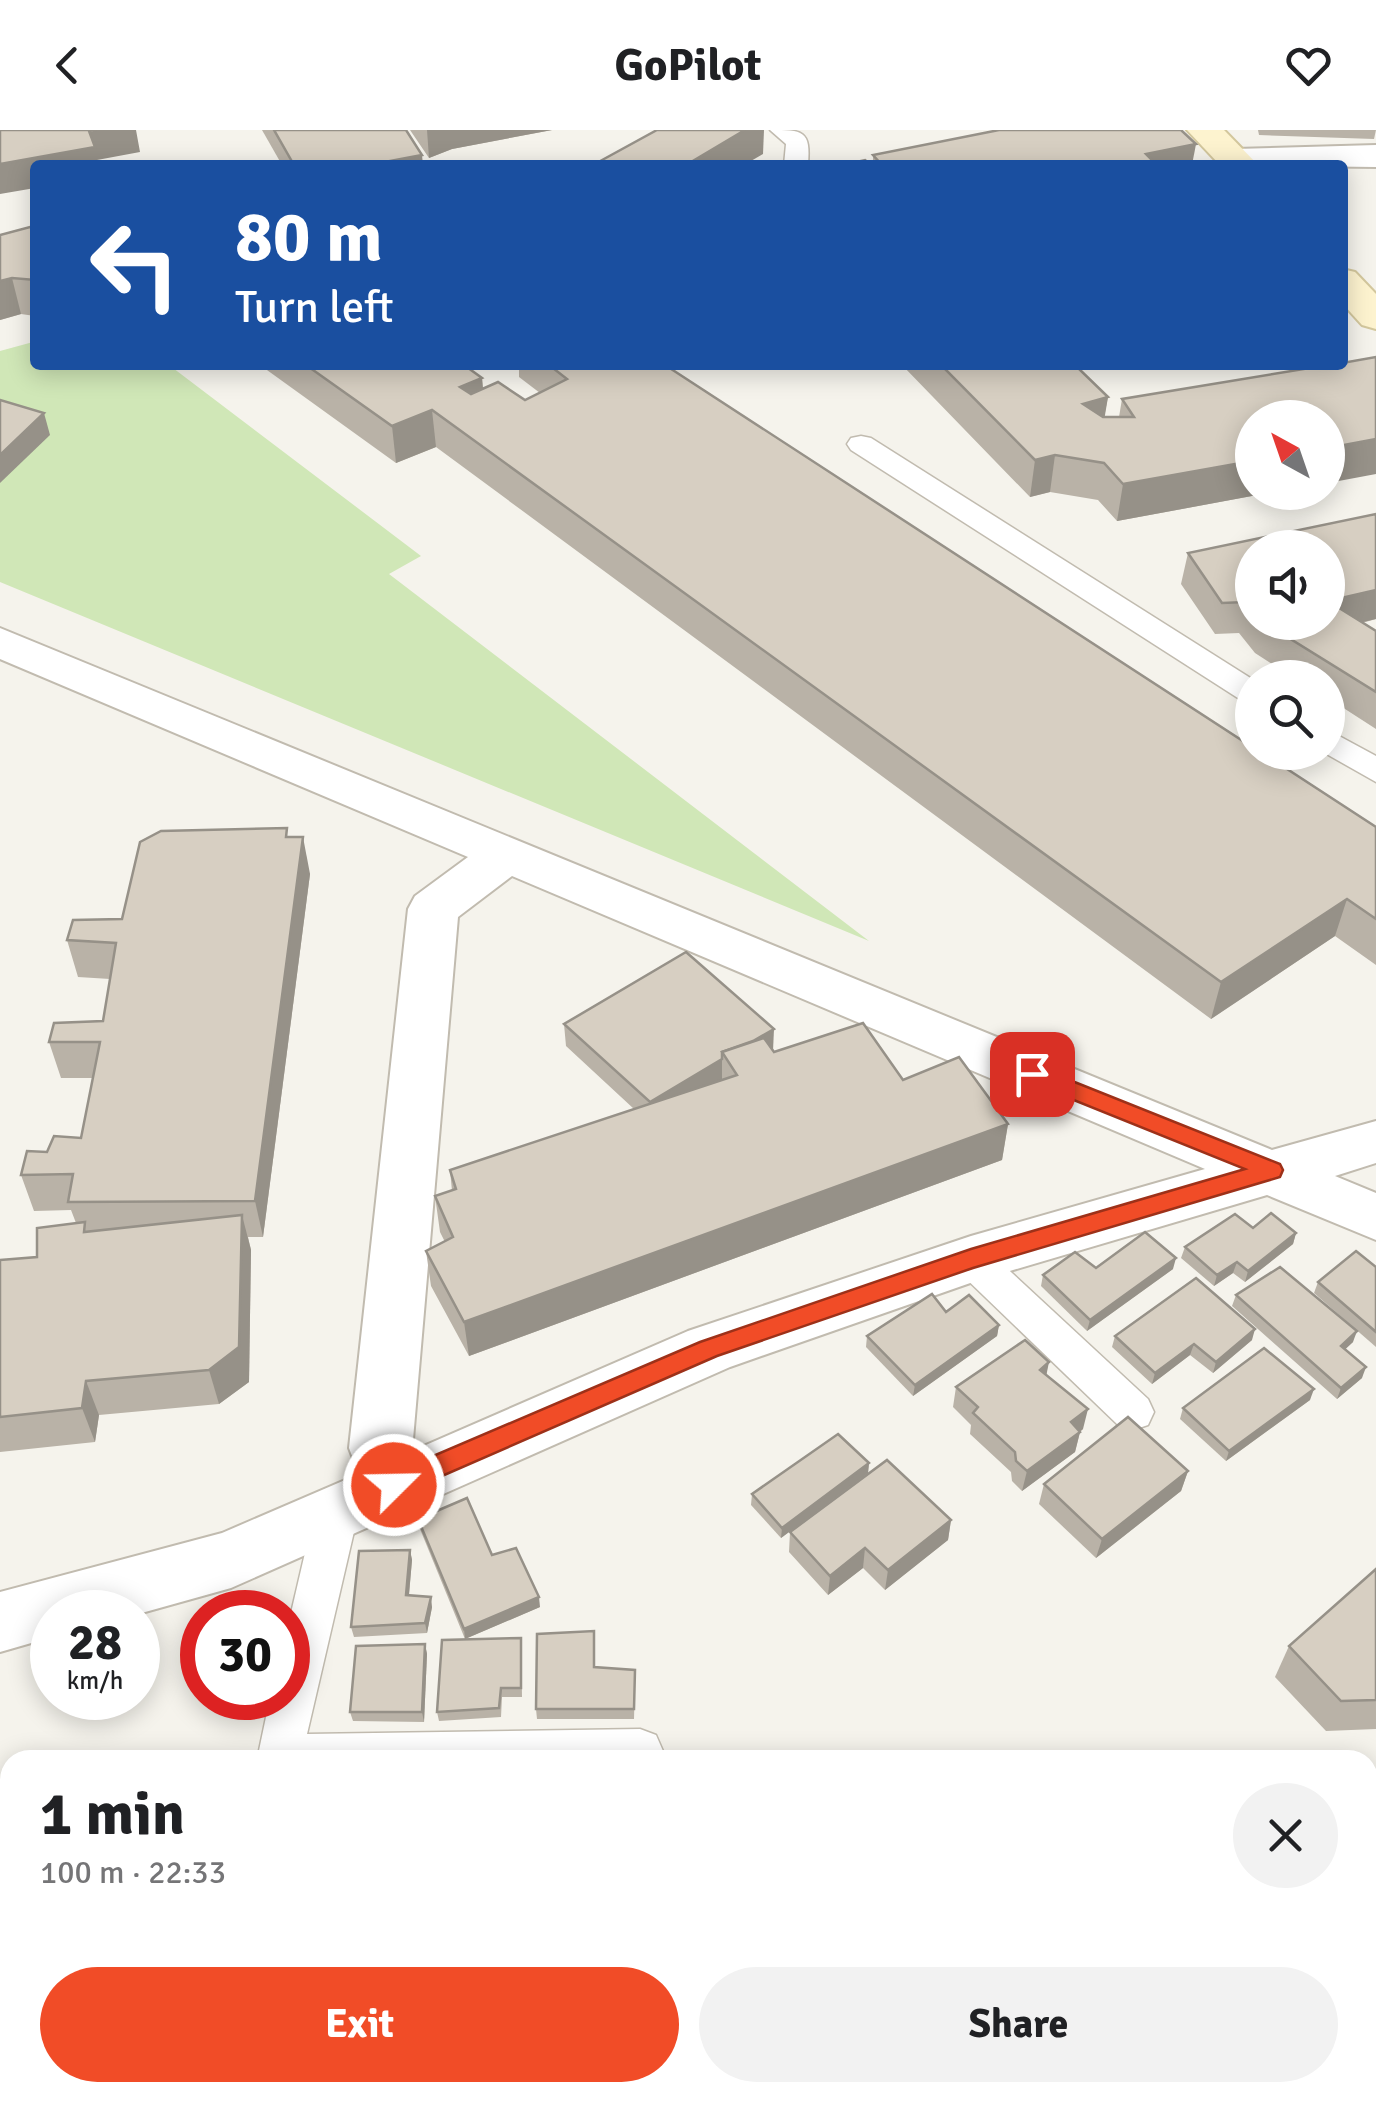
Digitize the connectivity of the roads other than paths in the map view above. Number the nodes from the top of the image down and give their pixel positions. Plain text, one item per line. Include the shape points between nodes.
1 (782, 130) edge
2 (1204, 130) edge
3 (1376, 156) edge
4 (796, 160) edge
5 (1235, 160) edge
6 (1283, 160) edge
7 (1348, 287) edge
8 (1376, 318) edge
9 (862, 444) dead end
10 (0, 642) edge
11 (1235, 682) edge
12 (1345, 751) edge
13 (1376, 771) edge
14 (506, 855) junction
15 (1376, 1142) edge
16 (1272, 1170) junction
17 (1376, 1216) edge
18 (971, 1259) junction
19 (1133, 1412) dead end
20 (394, 1485) junction
21 (337, 1510) junction
22 (0, 1622) edge
23 (281, 1750) edge

1 - 4 lane via 798,142
2 - 5 street
3 - 6 street
7 - 8 street
9 - 11 lane
10 - 14 street
12 - 13 lane
14 - 16 street
14 - 20 street via 433,909 380,1448
15 - 16 street
16 - 17 street
16 - 18 street
18 - 19 lane
18 - 20 street via 709,1349
20 - 21 street
21 - 22 street via 231,1559
21 - 23 lane

